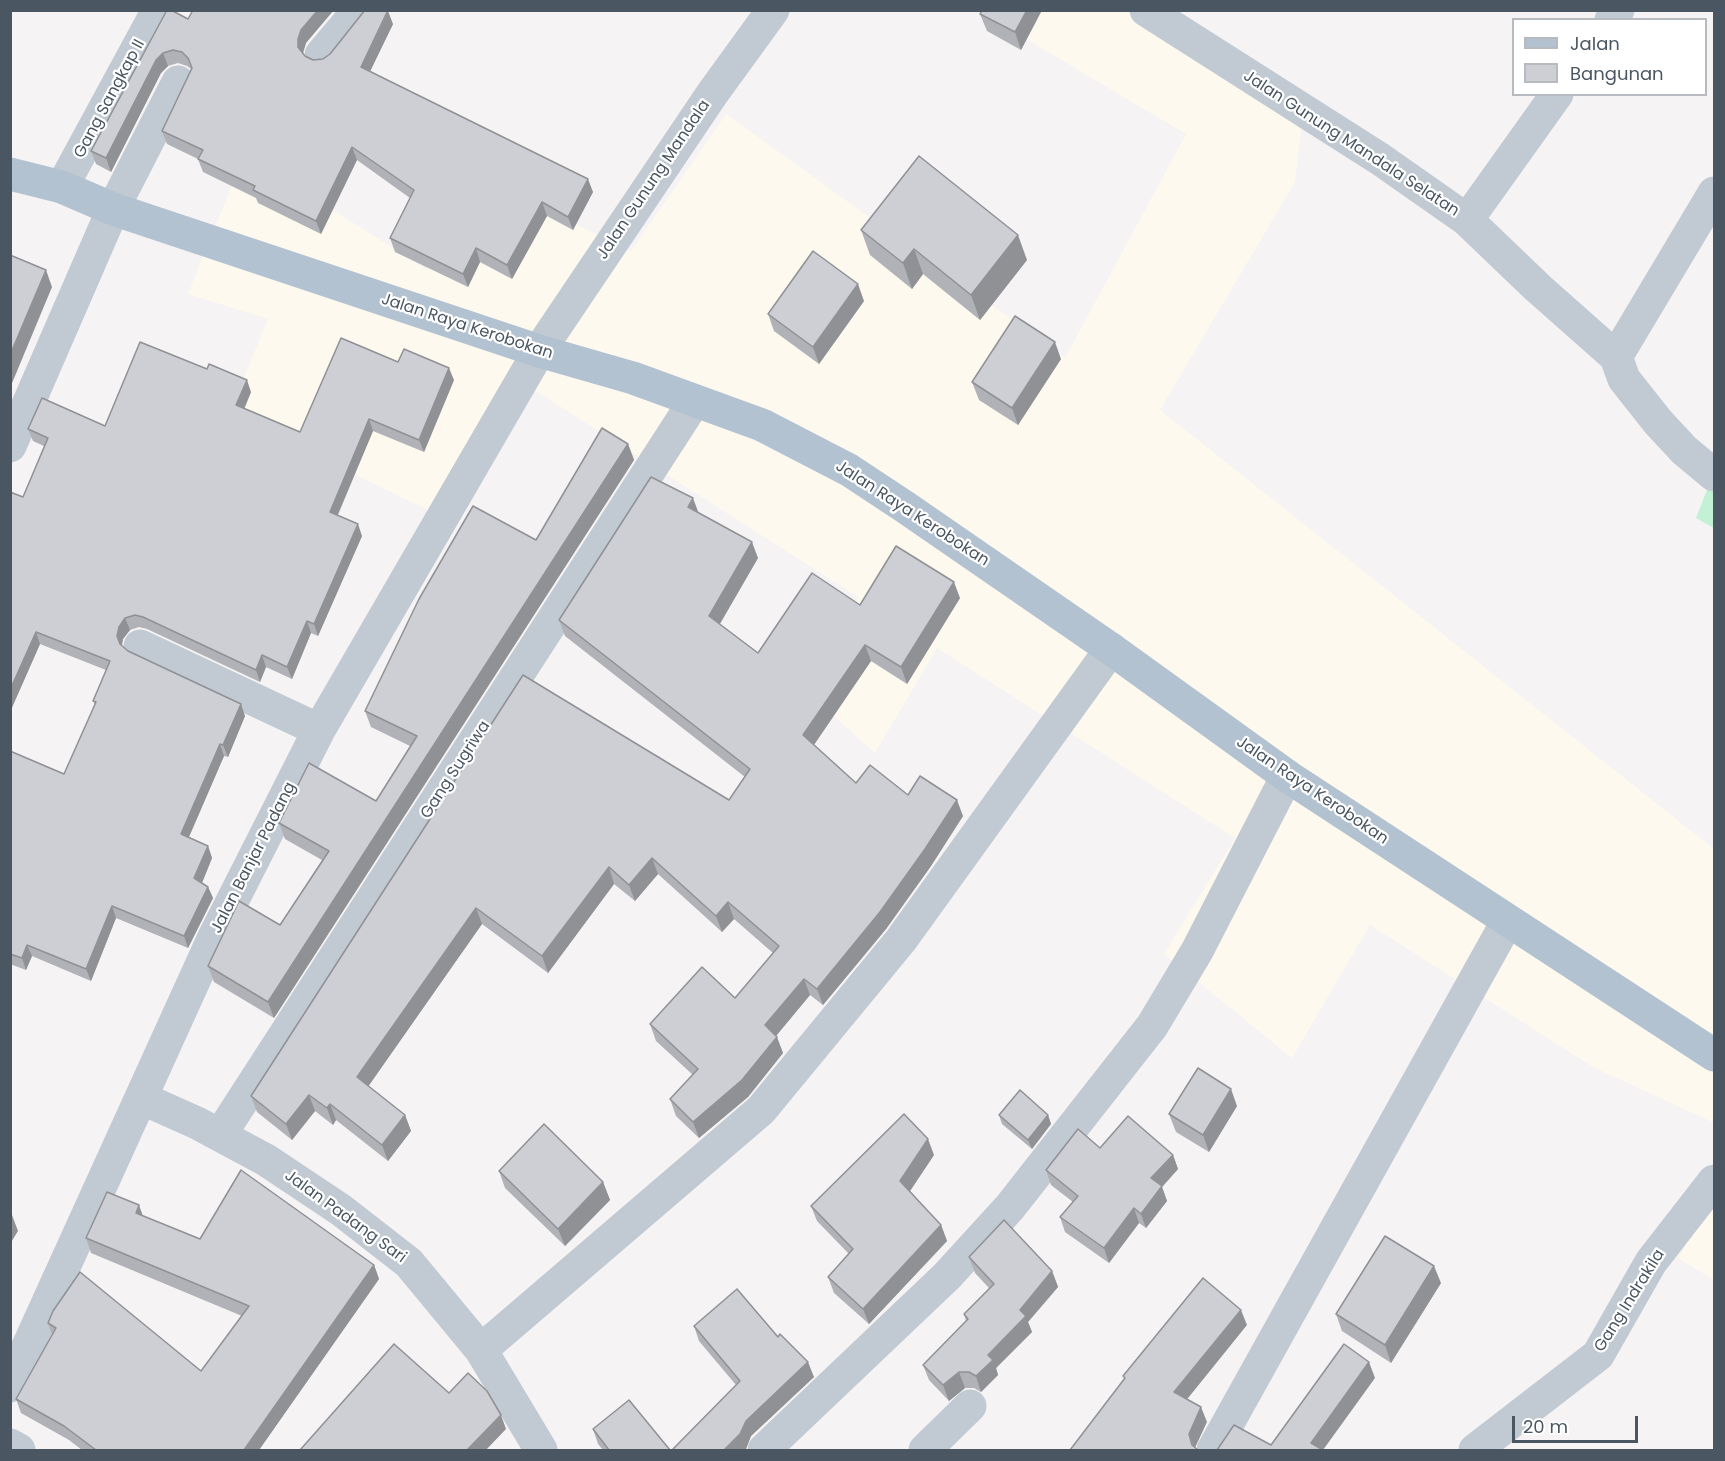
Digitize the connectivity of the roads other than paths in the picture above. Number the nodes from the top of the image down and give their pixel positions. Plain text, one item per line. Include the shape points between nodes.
1 (158, 10) edge
2 (359, 10) edge
3 (773, 10) edge
4 (1146, 10) edge
5 (321, 55) dead end
6 (178, 82) dead end
7 (1556, 96) edge
8 (10, 174) edge
9 (63, 187) junction
10 (1714, 193) edge
11 (113, 209) junction
12 (1467, 220) junction
13 (539, 351) junction
14 (1616, 357) junction
15 (688, 411) dead end
16 (10, 446) edge
17 (1714, 474) edge
18 (140, 646) dead end
19 (1111, 649) junction
20 (319, 730) junction
21 (1287, 776) junction
22 (1507, 922) junction
23 (1714, 1055) edge
24 (141, 1098) junction
25 (224, 1129) dead end
26 (1714, 1181) edge
27 (481, 1350) junction
28 (10, 1386) edge
29 (970, 1406) dead end
30 (10, 1445) edge
31 (534, 1447) edge
32 (19, 1450) edge
33 (764, 1450) edge
34 (925, 1450) edge
35 (1213, 1450) edge
36 (1475, 1450) edge

1 - 9 street, Gang Sangkap II
2 - 5 street
3 - 13 street, Jalan Gunung Mandala
4 - 12 street, Jalan Gunung Mandala Selatan via 1380,159
6 - 11 street
7 - 12 street
8 - 9 main road, Jalan Raya Kerobokan
9 - 11 main road, Jalan Raya Kerobokan
10 - 14 street
11 - 13 main road, Jalan Raya Kerobokan
11 - 16 street
12 - 14 street, Jalan Gunung Mandala Selatan
13 - 19 main road, Jalan Raya Kerobokan via 633,378 762,424 849,470
13 - 20 street, Jalan Banjar Padang
14 - 17 street, Jalan Gunung Mandala Selatan via 1624,379 1658,422
15 - 25 street, Gang Sugriwa
18 - 20 street
19 - 21 main road, Jalan Raya Kerobokan
19 - 27 street via 901,940 761,1110
20 - 24 street, Jalan Banjar Padang via 213,939
21 - 22 main road, Jalan Raya Kerobokan
21 - 33 street via 1197,951 1152,1026 1010,1207 947,1275
22 - 23 main road, Jalan Raya Kerobokan
22 - 35 street
24 - 27 street, Jalan Padang Sari via 266,1160 340,1210 409,1263
24 - 28 street, Jalan Banjar Padang
26 - 36 street, Gang Indrakila via 1651,1262 1598,1355
27 - 31 street, Jalan Padang Sari
29 - 34 street
30 - 32 street

